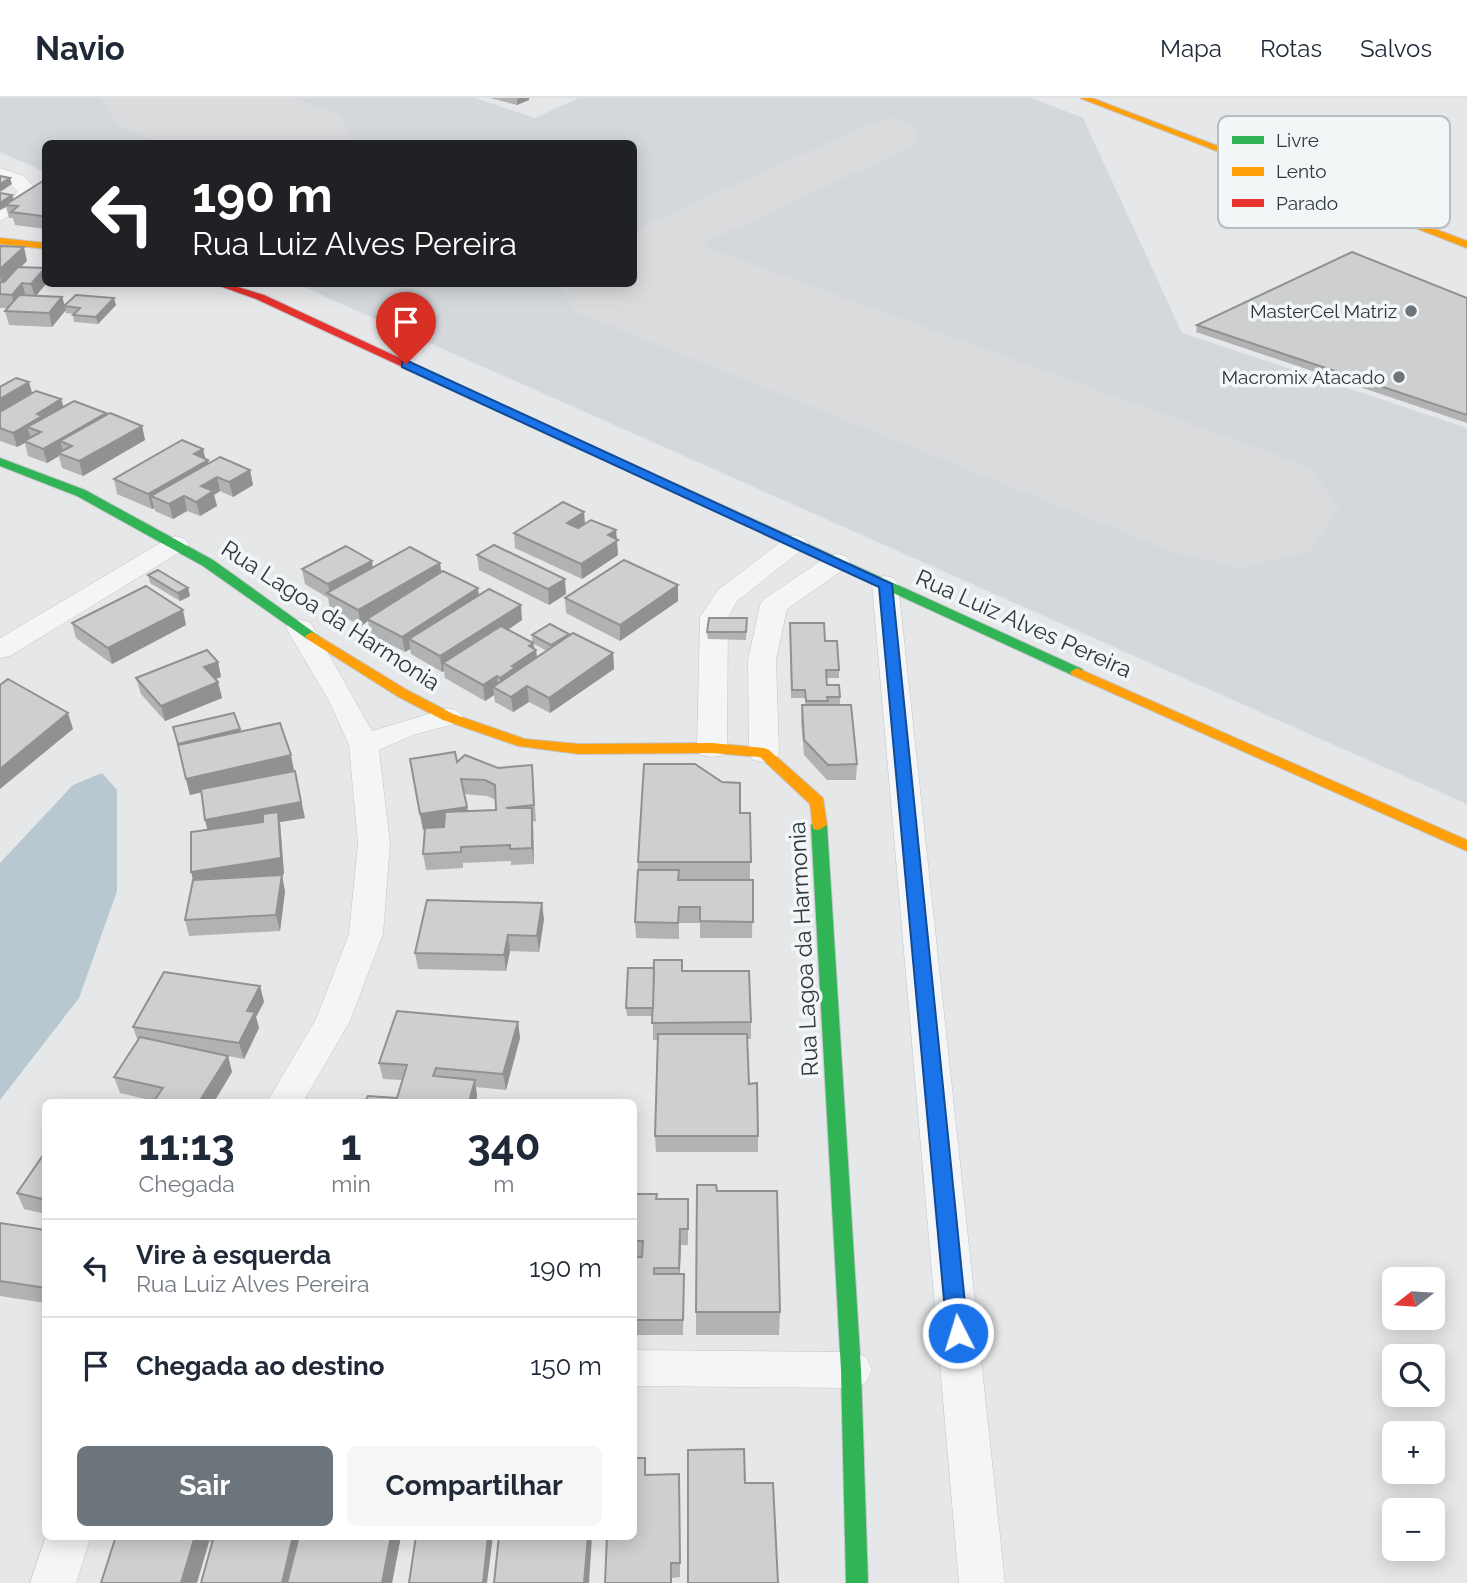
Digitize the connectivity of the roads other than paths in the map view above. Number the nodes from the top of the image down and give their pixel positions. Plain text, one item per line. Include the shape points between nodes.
1 (1084, 98) edge
2 (1105, 98) edge
3 (1218, 141) edge
4 (1218, 149) edge
5 (0, 174) edge
6 (0, 215) edge
7 (1423, 228) edge
8 (1449, 228) edge
9 (1467, 235) edge
10 (0, 241) edge
11 (1467, 245) edge
12 (42, 246) edge
13 (228, 287) edge
14 (0, 462) edge
15 (795, 543) junction
16 (176, 544) junction
17 (836, 562) junction
18 (885, 584) junction
19 (727, 596) junction
20 (774, 605) junction
21 (300, 628) junction
22 (0, 650) edge
23 (714, 659) junction
24 (762, 660) junction
25 (448, 717) junction
26 (363, 745) junction
27 (712, 748) junction
28 (764, 753) junction
29 (1467, 846) edge
30 (287, 1099) edge
31 (637, 1368) edge
32 (851, 1370) junction
33 (68, 1540) edge
34 (53, 1583) edge
35 (857, 1583) edge
36 (982, 1583) edge

1 - 4 street
2 - 3 street
5 - 6 street via 17,180 27,190 22,201
7 - 11 street
8 - 9 street
10 - 12 street
13 - 15 street, Rua Luiz Alves Pereira via 260,297
14 - 16 street, Rua Lagoa da Harmonia via 81,493
15 - 17 street, Rua Luiz Alves Pereira
15 - 19 street
16 - 21 street, Rua Lagoa da Harmonia
16 - 22 street
17 - 18 street, Rua Luiz Alves Pereira
17 - 20 street
18 - 29 street, Rua Luiz Alves Pereira
18 - 36 street
19 - 20 street
19 - 23 street via 714,617
20 - 24 street
21 - 25 street, Rua Lagoa da Harmonia via 402,694
21 - 26 street
23 - 24 street
23 - 27 street
24 - 28 street
25 - 26 street
25 - 27 street, Rua Lagoa da Harmonia via 523,743 579,749
26 - 30 street via 374,844 366,934 334,1021
27 - 28 street, Rua Lagoa da Harmonia
28 - 32 street, Rua Lagoa da Harmonia via 818,802
31 - 32 street
32 - 35 street, Rua Lagoa da Harmonia
33 - 34 street

